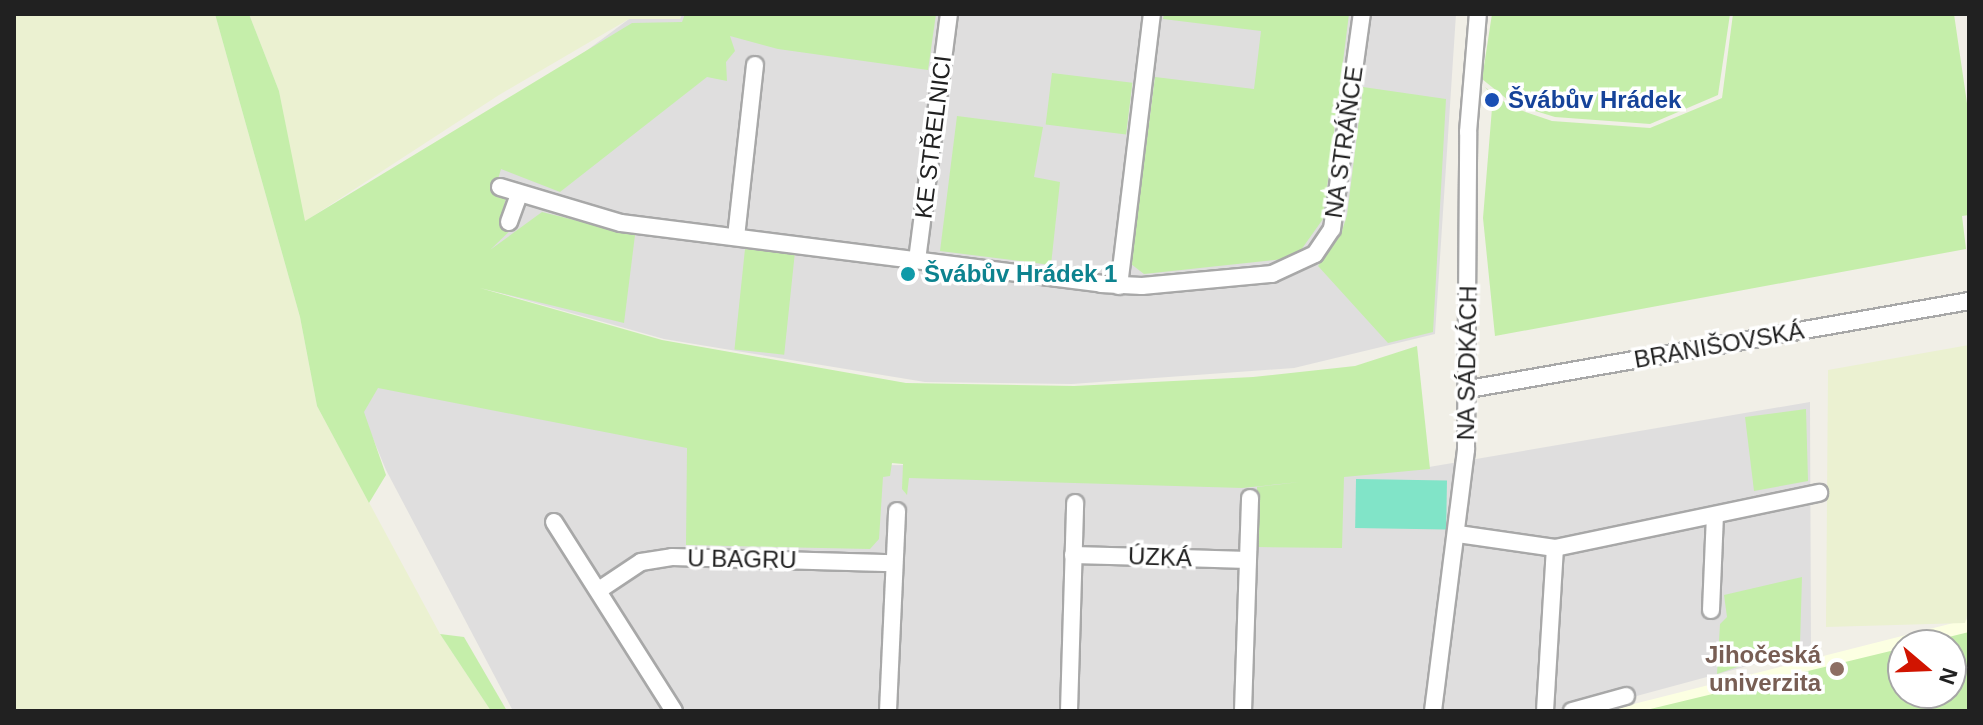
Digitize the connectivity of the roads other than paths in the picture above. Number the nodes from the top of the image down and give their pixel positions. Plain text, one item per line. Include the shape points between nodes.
1 (949, 14) edge
2 (1152, 14) edge
3 (1362, 14) edge
4 (1478, 14) edge
5 (755, 65) dead end
6 (500, 187) dead end
7 (519, 194) junction
8 (509, 222) dead end
9 (736, 237) junction
10 (917, 260) junction
11 (1119, 286) junction
12 (1969, 301) edge
13 (1469, 389) junction
14 (1819, 493) dead end
15 (1250, 498) dead end
16 (1075, 503) dead end
17 (897, 511) dead end
18 (1715, 516) junction
19 (554, 522) dead end
20 (1458, 534) junction
21 (1555, 548) junction
22 (1073, 555) junction
23 (1248, 560) junction
24 (893, 563) junction
25 (599, 590) junction
26 (1711, 610) dead end
27 (1626, 696) dead end
28 (674, 711) edge
29 (888, 711) edge
30 (1069, 711) edge
31 (1243, 711) edge
32 (1433, 711) edge
33 (1545, 711) edge
34 (1572, 711) edge

1 - 10 street, KE STŘELNICI
2 - 11 street
3 - 11 street, NA STRÁŇCE via 1336,213 1315,254 1272,274
4 - 13 street, NA SÁDKÁCH via 1468,132
5 - 9 street
6 - 7 street, NA STRÁŇCE
7 - 8 street
7 - 9 street, NA STRÁŇCE via 621,223
9 - 10 street, NA STRÁŇCE
10 - 11 street, NA STRÁŇCE
12 - 13 street, BRANIŠOVSKÁ
13 - 20 street, NA SÁDKÁCH
14 - 18 street
15 - 23 street
16 - 22 street
17 - 24 street
18 - 21 street
18 - 26 street
19 - 25 street
20 - 21 street
20 - 32 street, NA SÁDKÁCH
21 - 33 street
22 - 23 street, ÚZKÁ
22 - 30 street
23 - 31 street
24 - 25 street, U BAGRU via 672,557 641,562
24 - 29 street
25 - 28 street
27 - 34 street

